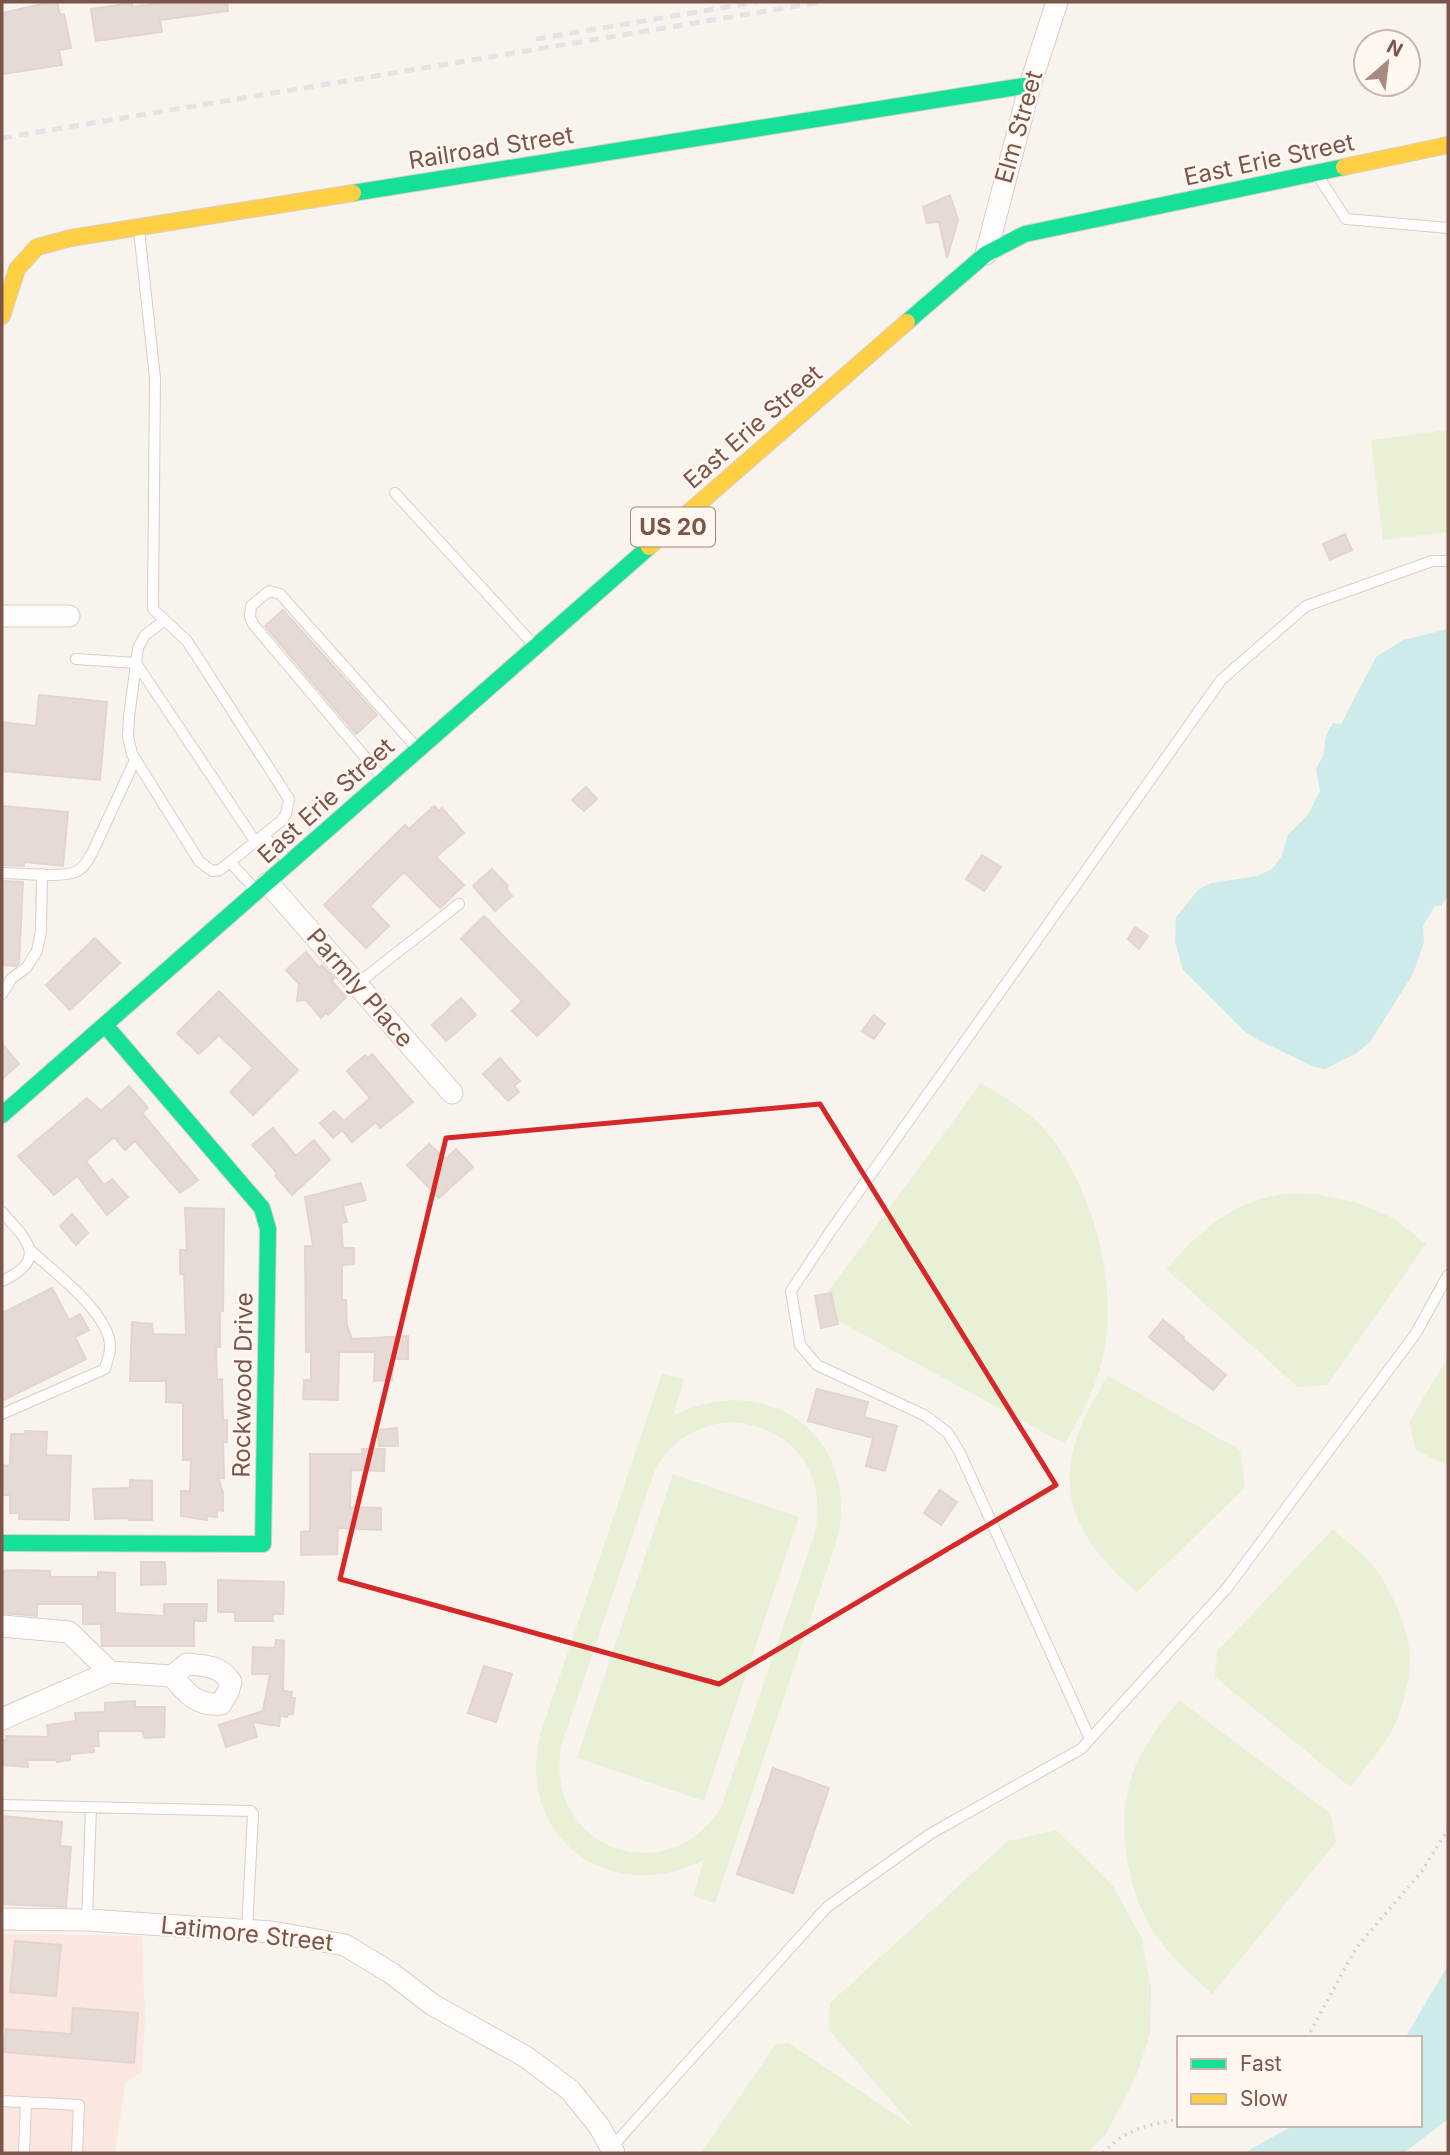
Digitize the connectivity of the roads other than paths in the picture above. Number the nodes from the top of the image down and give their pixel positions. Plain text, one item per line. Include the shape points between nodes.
1 (1057, 2) edge
2 (1030, 85) junction
3 (1448, 145) edge
4 (1316, 173) junction
5 (139, 227) junction
6 (1448, 228) edge
7 (986, 254) junction
8 (2, 316) edge
9 (395, 493) dead end
10 (1448, 561) edge
11 (2, 616) edge
12 (69, 616) dead end
13 (163, 621) junction
14 (536, 647) junction
15 (76, 659) dead end
16 (136, 663) junction
17 (418, 750) junction
18 (135, 760) junction
19 (383, 779) junction
20 (259, 838) junction
21 (230, 862) junction
22 (290, 863) junction
23 (2, 873) edge
24 (42, 874) junction
25 (263, 888) junction
26 (459, 904) dead end
27 (357, 984) junction
28 (2, 994) edge
29 (105, 1025) junction
30 (452, 1093) dead end
31 (2, 1115) edge
32 (2, 1212) edge
33 (31, 1251) junction
34 (1448, 1275) edge
35 (2, 1281) edge
36 (2, 1414) edge
37 (2, 1543) edge
38 (2, 1626) edge
39 (110, 1672) junction
40 (172, 1676) dead end
41 (2, 1719) edge
42 (1090, 1738) junction
43 (2, 1805) edge
44 (91, 1808) junction
45 (2, 1919) edge
46 (87, 1920) junction
47 (247, 1930) junction
48 (2, 2101) edge
49 (26, 2102) junction
50 (612, 2151) edge
51 (24, 2153) edge
52 (77, 2153) edge

1 - 2 street, Elm Street
2 - 5 street, Railroad Street
2 - 7 street, Elm Street
3 - 4 street, East Erie Street / US 20
4 - 6 lane via 1346,219
4 - 7 street, East Erie Street / US 20 via 1025,234
5 - 8 street, Railroad Street via 37,247 18,269
5 - 13 lane via 155,378 153,609
7 - 14 street, East Erie Street / US 20
9 - 14 lane
10 - 42 lane via 1432,561 1306,606 1221,680 791,1291 800,1345 817,1365 926,1416 948,1433
11 - 12 street
13 - 16 lane via 145,635
13 - 20 lane via 187,641 289,799 281,821
14 - 17 street, East Erie Street / US 20
15 - 16 lane
16 - 18 lane via 128,737
16 - 20 lane
17 - 19 street, East Erie Street / US 20
17 - 19 lane via 280,594 269,591 251,606 253,624
18 - 21 lane via 199,861 212,871
18 - 24 lane via 88,861 76,872
19 - 22 street, East Erie Street / US 20
20 - 21 lane
20 - 22 lane
21 - 25 lane
22 - 25 street, East Erie Street / US 20
23 - 24 lane
24 - 28 lane via 37,951
25 - 27 street, Parmly Place
25 - 29 street, East Erie Street / US 20
26 - 27 lane
27 - 30 street, Parmly Place
29 - 31 street, East Erie Street / US 20
29 - 37 street, Rockwood Drive via 266,1218 263,1544
32 - 33 lane
33 - 35 lane via 26,1264
33 - 36 lane via 92,1309 111,1346 104,1369
34 - 42 lane via 1416,1332 1227,1588
38 - 39 street via 69,1632
39 - 40 street
39 - 41 street
42 - 50 lane via 1081,1749 930,1834 827,1907
43 - 44 lane
44 - 46 lane
44 - 47 lane via 251,1811
45 - 46 street, Latimore Street
46 - 47 street, Latimore Street
47 - 50 street, Latimore Street via 345,1945 433,2005 526,2057 570,2090
48 - 49 lane
49 - 51 lane
49 - 52 lane via 79,2105

